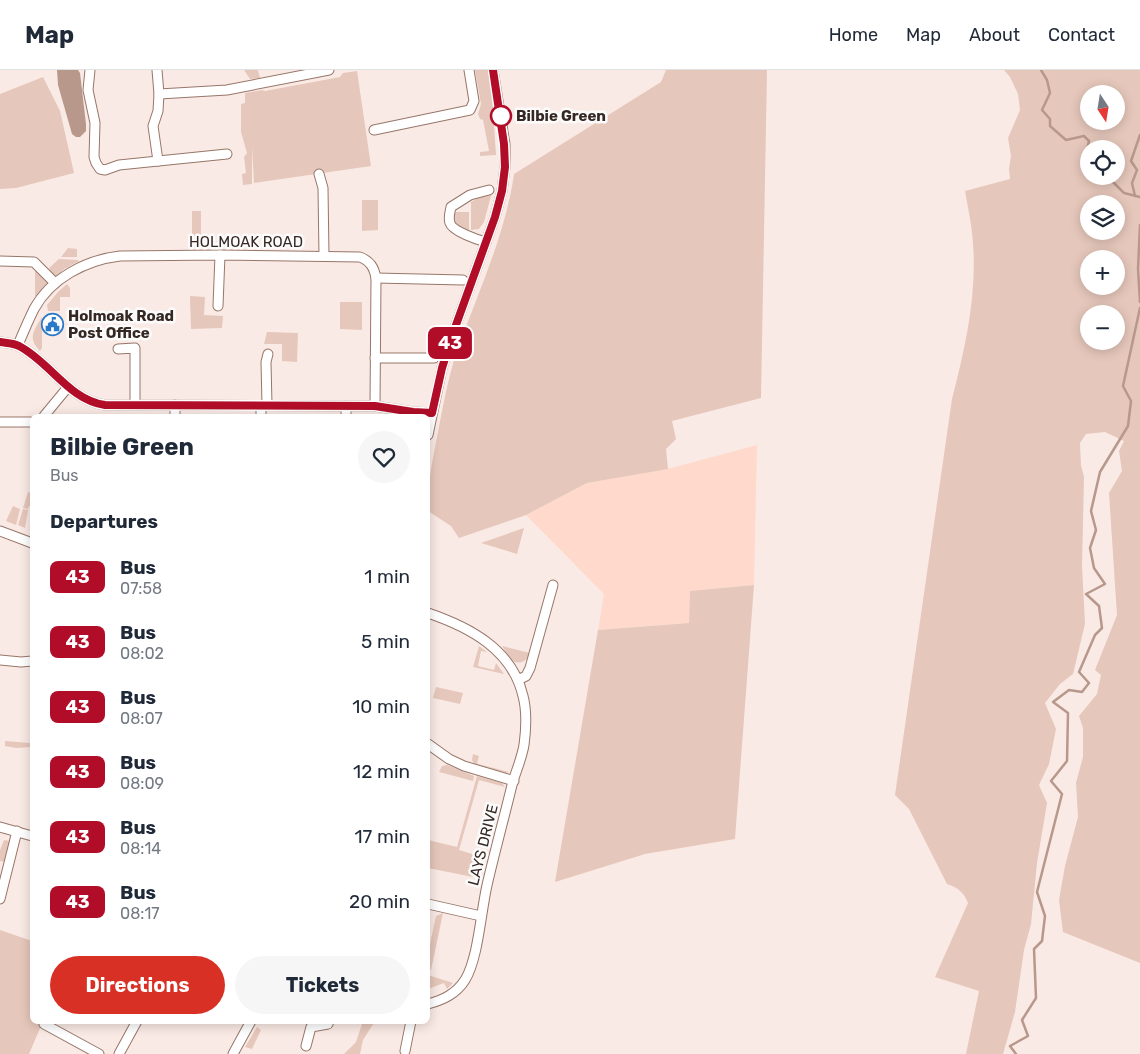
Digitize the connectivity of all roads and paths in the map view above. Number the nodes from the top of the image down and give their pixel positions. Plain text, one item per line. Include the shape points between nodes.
1 (90, 70) edge
2 (157, 70) edge
3 (329, 70) edge
4 (469, 70) edge
5 (493, 70) edge
6 (159, 94) junction
7 (374, 130) dead end
8 (227, 154) dead end
9 (158, 161) junction
10 (319, 174) dead end
11 (489, 190) dead end
12 (486, 242) junction
13 (220, 255) junction
14 (324, 256) junction
15 (0, 261) edge
16 (376, 278) junction
17 (463, 280) dead end
18 (55, 283) junction
19 (218, 306) dead end
20 (0, 342) edge
21 (18, 345) junction
22 (118, 349) dead end
23 (268, 354) dead end
24 (375, 358) junction
25 (434, 358) dead end
26 (68, 387) junction
27 (135, 404) junction
28 (175, 405) junction
29 (264, 406) junction
30 (346, 406) junction
31 (375, 406) junction
32 (432, 413) junction
33 (46, 414) edge
34 (175, 414) edge
35 (261, 414) edge
36 (346, 414) edge
37 (0, 422) edge
38 (30, 422) edge
39 (430, 424) edge
40 (0, 531) edge
41 (30, 542) edge
42 (553, 585) dead end
43 (430, 613) edge
44 (0, 660) edge
45 (30, 661) edge
46 (518, 680) junction
47 (430, 745) edge
48 (514, 780) junction
49 (0, 827) edge
50 (17, 831) junction
51 (30, 835) edge
52 (0, 899) edge
53 (430, 907) edge
54 (481, 916) junction
55 (430, 1003) edge
56 (44, 1024) dead end
57 (135, 1024) edge
58 (249, 1024) edge
59 (328, 1024) edge
60 (410, 1024) edge
61 (306, 1046) dead end
62 (405, 1051) dead end
63 (98, 1054) edge
64 (119, 1054) edge
65 (233, 1054) edge

1 - 9 street via 88,90 95,123 94,157 100,169
2 - 6 street
3 - 6 street via 227,90
4 - 7 street via 474,101 470,110
5 - 12 street via 505,167 502,191
6 - 9 street via 153,126
8 - 9 street
10 - 14 street via 323,188
11 - 12 street via 470,195 451,207 449,214 453,228
12 - 32 street via 452,336
13 - 14 street, HOLMOAK ROAD
13 - 18 street, HOLMOAK ROAD via 105,258 67,274
13 - 19 street
14 - 16 street, HOLMOAK ROAD via 366,259 372,264
15 - 18 street via 34,262
16 - 17 street
16 - 24 street
18 - 21 street, HOLMOAK ROAD via 34,309
20 - 21 street
21 - 26 street
22 - 27 street via 135,348
23 - 29 street
24 - 25 street
24 - 31 street
26 - 27 street via 96,404
26 - 33 street
27 - 28 street
28 - 29 street
28 - 34 street
29 - 30 street
29 - 35 street
30 - 31 street
30 - 36 street
31 - 32 street
32 - 39 street
37 - 38 street
40 - 41 street
42 - 46 street via 530,668 526,676
43 - 46 street, LAYS DRIVE via 490,643
44 - 45 street
46 - 48 street, LAYS DRIVE via 524,697 525,722 524,746
47 - 48 street via 464,766
48 - 54 street, LAYS DRIVE
49 - 50 street
50 - 51 street
50 - 52 street
53 - 54 street
54 - 55 street, LAYS DRIVE via 473,963 465,980 454,992
56 - 63 street
57 - 64 street
58 - 65 street
59 - 61 street via 311,1027
60 - 62 street

